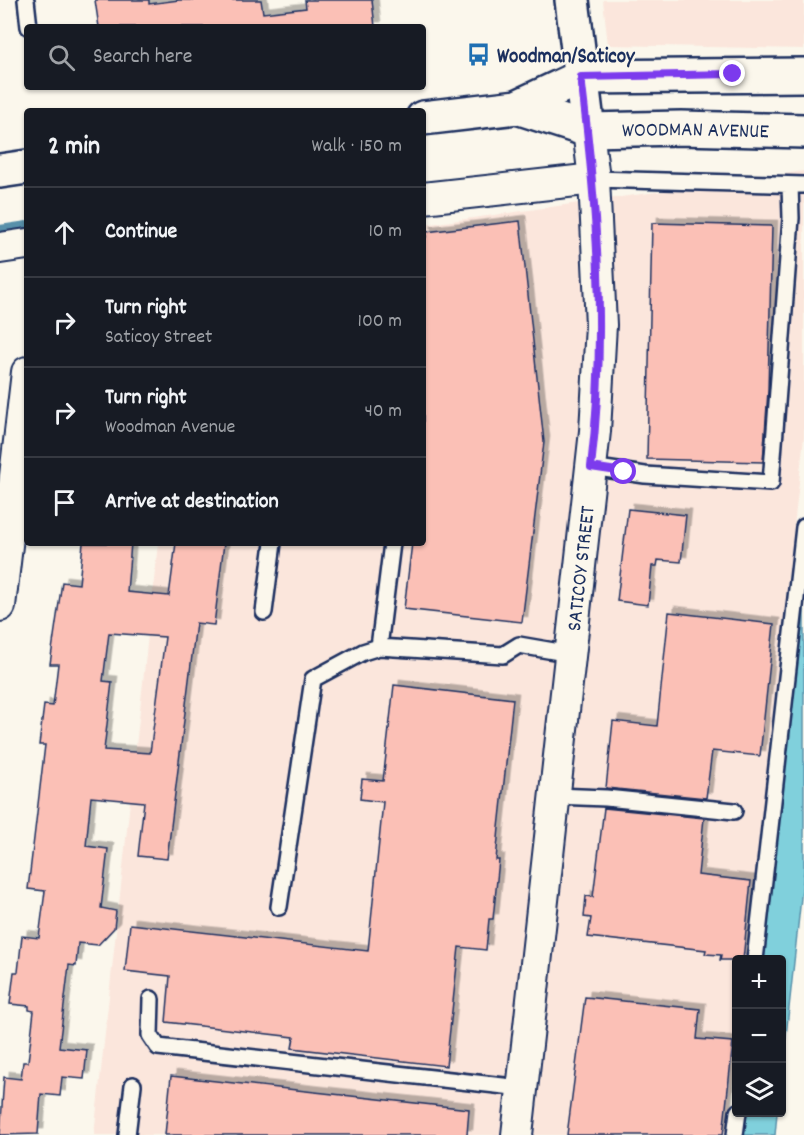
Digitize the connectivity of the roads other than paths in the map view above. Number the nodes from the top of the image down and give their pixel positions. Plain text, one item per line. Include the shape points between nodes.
1 (26, 0) edge
2 (572, 0) edge
3 (29, 24) edge
4 (804, 75) edge
5 (581, 77) junction
6 (517, 107) junction
7 (426, 118) edge
8 (588, 130) junction
9 (804, 131) edge
10 (24, 167) edge
11 (0, 171) edge
12 (594, 179) junction
13 (797, 185) edge
14 (426, 198) edge
15 (24, 244) edge
16 (0, 248) edge
17 (24, 398) edge
18 (591, 467) junction
19 (804, 527) edge
20 (273, 546) edge
21 (392, 546) edge
22 (0, 606) edge
23 (264, 612) dead end
24 (379, 647) junction
25 (571, 654) junction
26 (555, 796) junction
27 (734, 811) dead end
28 (279, 908) dead end
29 (756, 955) edge
30 (152, 999) dead end
31 (134, 1084) dead end
32 (522, 1088) junction
33 (737, 1117) edge
34 (127, 1135) edge
35 (517, 1135) edge
36 (735, 1135) edge

1 - 3 lane
2 - 5 main road, SATICOY STREET
4 - 5 main road, WOODMAN AVENUE
5 - 6 main road, WOODMAN AVENUE
5 - 8 main road, SATICOY STREET
6 - 7 main road, WOODMAN AVENUE
6 - 8 main road, WOODMAN AVENUE
8 - 9 main road, WOODMAN AVENUE
8 - 12 street, SATICOY STREET
10 - 11 main road
12 - 13 lane
12 - 14 street
12 - 18 street, SATICOY STREET via 601,325
13 - 18 lane via 791,218 771,483 645,475
15 - 16 street
17 - 22 street
18 - 25 street, SATICOY STREET
19 - 29 lane
20 - 23 lane
21 - 24 lane
24 - 25 lane via 503,656 519,645
24 - 28 lane via 313,679
25 - 26 street, SATICOY STREET
26 - 27 lane
26 - 32 street, SATICOY STREET
30 - 32 lane via 150,1035 158,1047
31 - 34 lane
32 - 35 street, SATICOY STREET
33 - 36 lane

